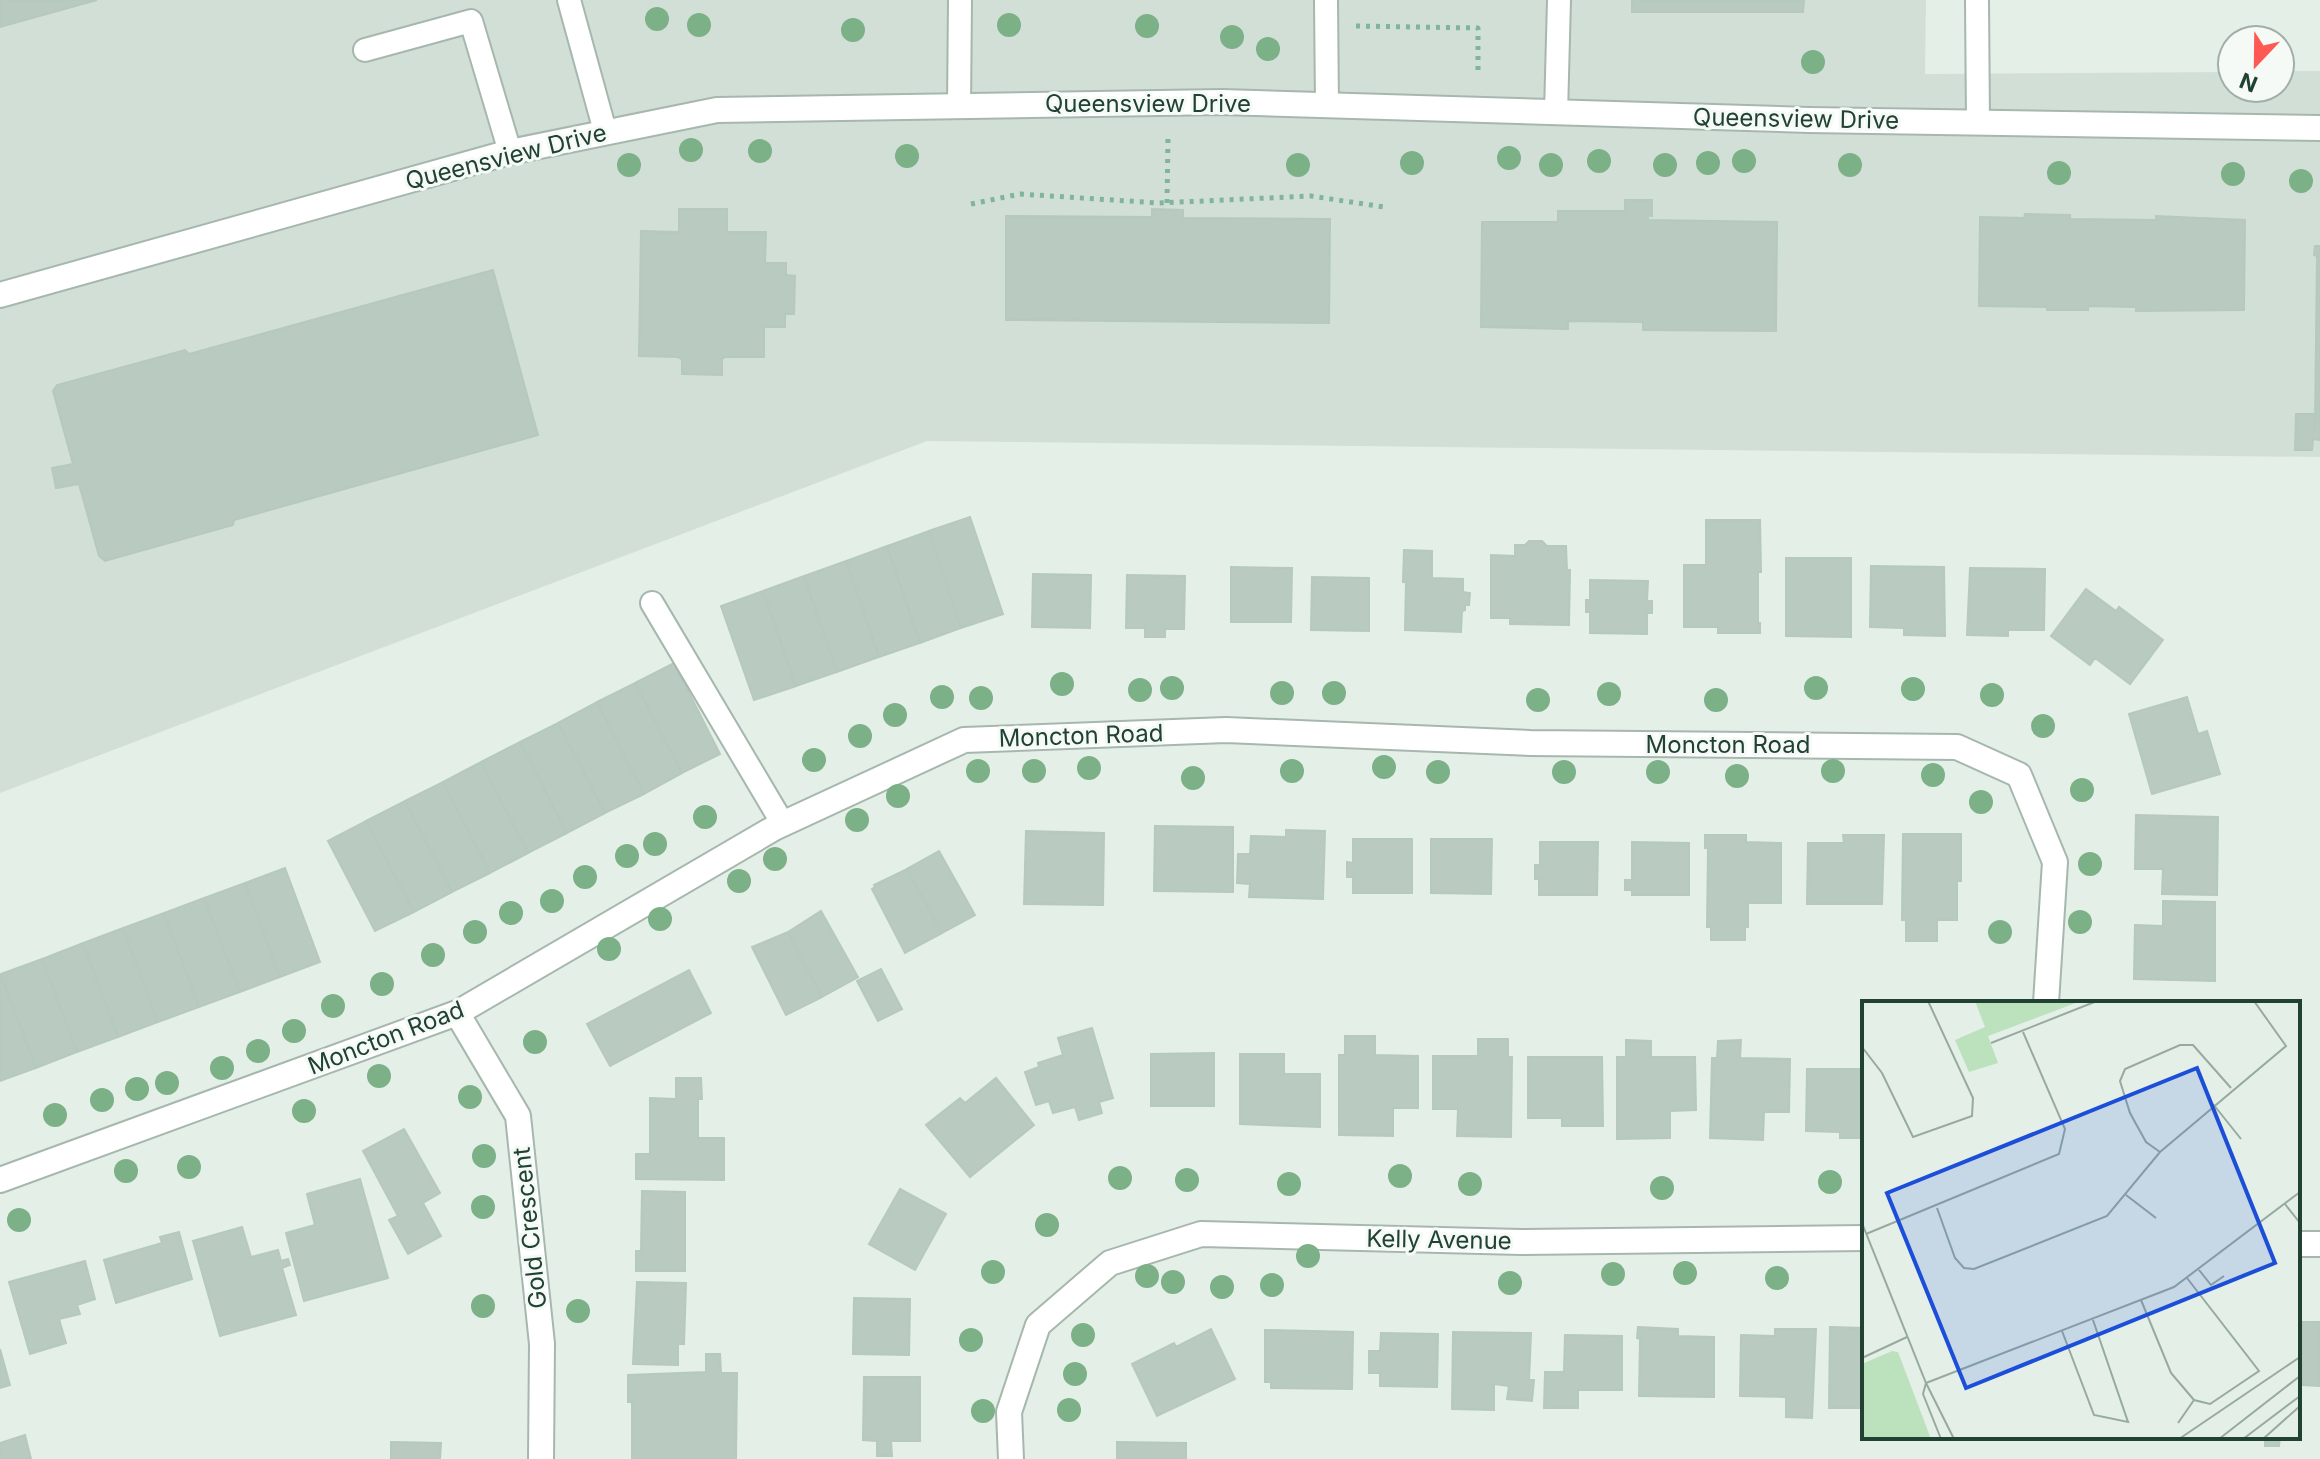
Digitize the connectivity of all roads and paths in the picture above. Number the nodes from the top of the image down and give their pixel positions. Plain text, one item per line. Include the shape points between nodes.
1 (569, 0) edge
2 (960, 0) edge
3 (1326, 0) edge
4 (1559, 0) edge
5 (1977, 0) edge
6 (1328, 26) junction
7 (365, 50) dead end
8 (1478, 73) dead end
9 (1168, 103) junction
10 (1327, 105) junction
11 (959, 107) junction
12 (1556, 113) junction
13 (1978, 122) junction
14 (2320, 128) edge
15 (605, 131) junction
16 (510, 152) junction
17 (1167, 203) junction
18 (971, 204) dead end
19 (1384, 207) dead end
20 (0, 295) edge
21 (652, 603) dead end
22 (783, 824) junction
23 (2046, 1001) edge
24 (457, 1013) junction
25 (0, 1180) edge
26 (1862, 1238) edge
27 (541, 1459) edge
28 (1011, 1459) edge

1 - 15 lane
2 - 11 lane
3 - 6 lane
4 - 12 lane
5 - 13 lane
6 - 8 path via 1478,28
6 - 10 lane
7 - 16 lane via 471,21
9 - 10 street, Queensview Drive
9 - 11 street, Queensview Drive
9 - 17 path
10 - 12 street, Queensview Drive
11 - 15 street, Queensview Drive via 717,110
12 - 13 street, Queensview Drive
13 - 14 street, Queensview Drive
15 - 16 street, Queensview Drive
16 - 20 street, Queensview Drive
17 - 18 path via 1020,194
17 - 19 path via 1311,196
21 - 22 lane
22 - 23 street, Moncton Road via 964,740 1226,730 1530,743 1957,747 2019,775 2055,862
22 - 24 street, Moncton Road
24 - 25 street, Moncton Road
24 - 27 street, Gold Crescent via 518,1116 542,1344
26 - 28 street, Kelly Avenue via 1521,1242 1201,1234 1110,1263 1040,1324 1009,1412

